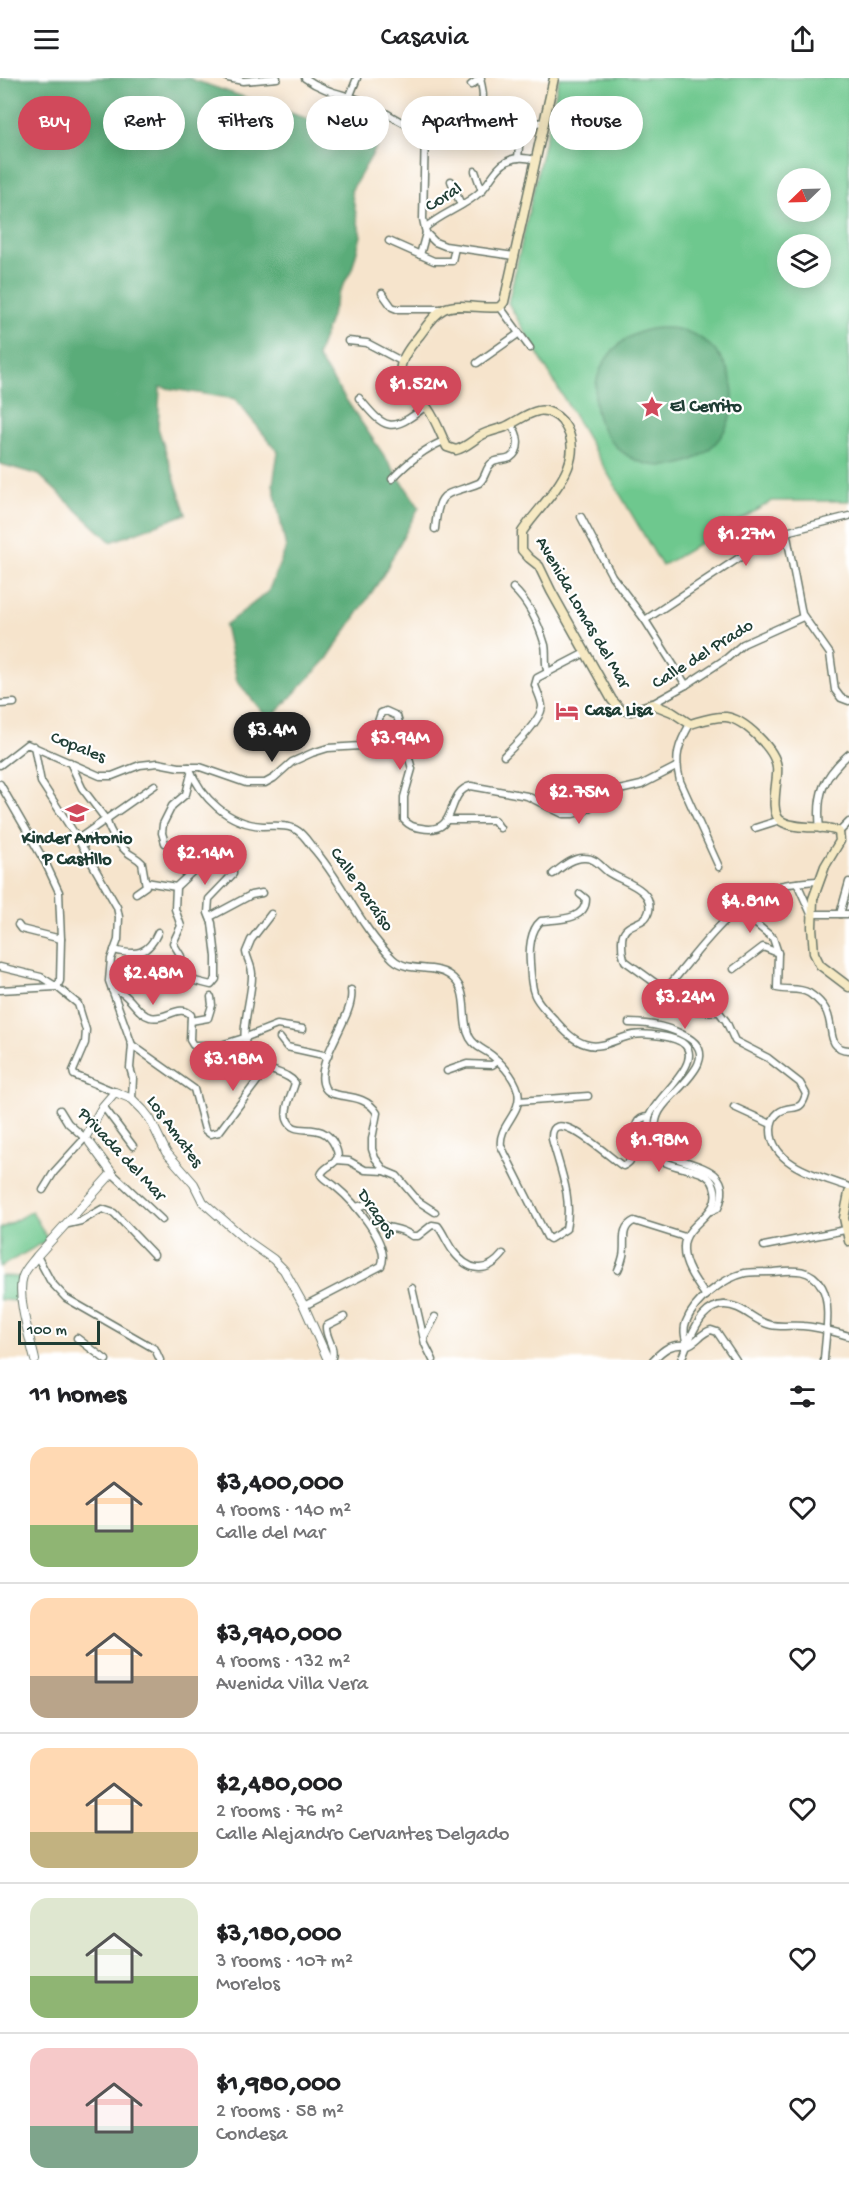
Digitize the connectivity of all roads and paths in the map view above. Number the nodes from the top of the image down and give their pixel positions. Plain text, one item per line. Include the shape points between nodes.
1 (277, 78) edge
2 (305, 78) edge
3 (357, 78) edge
4 (481, 78) edge
5 (554, 78) edge
6 (229, 79) edge
7 (266, 79) edge
8 (471, 85) dead end
9 (343, 96) edge
10 (350, 96) edge
11 (484, 96) edge
12 (537, 122) edge
13 (544, 123) junction
14 (425, 150) edge
15 (519, 150) edge
16 (518, 158) junction
17 (536, 160) junction
18 (475, 171) dead end
19 (451, 181) dead end
20 (482, 191) junction
21 (461, 205) junction
22 (425, 231) junction
23 (389, 241) dead end
24 (455, 248) junction
25 (420, 255) junction
26 (514, 256) junction
27 (382, 293) dead end
28 (500, 307) junction
29 (444, 309) junction
30 (518, 334) junction
31 (348, 341) dead end
32 (530, 348) dead end
33 (403, 362) junction
34 (477, 363) dead end
35 (358, 398) dead end
36 (426, 406) junction
37 (510, 424) junction
38 (444, 441) junction
39 (392, 479) dead end
40 (849, 516) edge
41 (581, 517) dead end
42 (435, 529) dead end
43 (786, 531) junction
44 (513, 588) dead end
45 (803, 617) junction
46 (645, 620) junction
47 (585, 652) junction
48 (548, 673) junction
49 (687, 685) junction
50 (849, 701) edge
51 (14, 703) dead end
52 (0, 704) edge
53 (652, 704) junction
54 (690, 724) junction
55 (34, 746) junction
56 (849, 754) edge
57 (504, 756) dead end
58 (70, 762) junction
59 (0, 765) edge
60 (676, 767) junction
61 (190, 770) junction
62 (0, 784) edge
63 (155, 784) dead end
64 (448, 820) junction
65 (780, 820) junction
66 (106, 821) junction
67 (849, 822) edge
68 (500, 828) dead end
69 (754, 828) dead end
70 (820, 829) junction
71 (839, 832) junction
72 (78, 838) junction
73 (165, 843) dead end
74 (190, 847) dead end
75 (719, 867) dead end
76 (194, 870) dead end
77 (553, 874) dead end
78 (819, 881) junction
79 (849, 882) edge
80 (146, 883) junction
81 (797, 883) junction
82 (176, 888) junction
83 (136, 893) dead end
84 (262, 893) dead end
85 (580, 894) dead end
86 (738, 909) junction
87 (271, 914) dead end
88 (811, 914) junction
89 (840, 914) junction
90 (849, 914) edge
91 (210, 917) junction
92 (18, 925) dead end
93 (158, 932) dead end
94 (61, 939) junction
95 (114, 950) junction
96 (777, 950) junction
97 (0, 966) edge
98 (734, 969) dead end
99 (57, 987) junction
100 (849, 987) edge
101 (0, 990) edge
102 (112, 990) junction
103 (351, 990) dead end
104 (665, 990) junction
105 (211, 997) dead end
106 (191, 1021) junction
107 (629, 1023) dead end
108 (303, 1029) dead end
109 (244, 1038) junction
110 (280, 1038) dead end
111 (132, 1045) junction
112 (849, 1050) edge
113 (328, 1056) junction
114 (498, 1061) junction
115 (267, 1068) junction
116 (447, 1071) dead end
117 (115, 1092) junction
118 (588, 1096) dead end
119 (132, 1099) junction
120 (519, 1101) junction
121 (103, 1106) junction
122 (734, 1107) dead end
123 (60, 1110) dead end
124 (653, 1118) junction
125 (771, 1124) junction
126 (87, 1140) junction
127 (133, 1146) dead end
128 (336, 1160) junction
129 (385, 1171) junction
130 (112, 1173) junction
131 (849, 1187) edge
132 (43, 1190) dead end
133 (849, 1193) edge
134 (357, 1207) junction
135 (435, 1212) dead end
136 (162, 1220) dead end
137 (68, 1224) junction
138 (845, 1230) junction
139 (685, 1238) junction
140 (849, 1241) edge
141 (764, 1246) dead end
142 (503, 1254) dead end
143 (154, 1255) dead end
144 (37, 1256) junction
145 (618, 1270) dead end
146 (412, 1288) dead end
147 (706, 1296) junction
148 (304, 1306) junction
149 (344, 1317) dead end
150 (435, 1317) dead end
151 (825, 1330) junction
152 (849, 1336) edge
153 (77, 1338) dead end
154 (424, 1338) junction
155 (687, 1345) junction
156 (35, 1360) edge
157 (106, 1360) edge
158 (160, 1360) edge
159 (329, 1360) edge
160 (433, 1360) edge
161 (653, 1360) edge
162 (681, 1360) edge
163 (736, 1360) edge
164 (824, 1360) edge

1 - 7 street
2 - 9 street
3 - 10 street
4 - 8 street
4 - 11 street
5 - 13 main road
6 - 7 street
12 - 13 street
13 - 17 main road
14 - 22 street
15 - 16 street
16 - 17 street
16 - 20 street, Coral via 504,163
17 - 26 main road
18 - 20 street
19 - 21 street
20 - 21 street, Coral
21 - 22 street, Coral via 442,214
22 - 24 street via 435,242
22 - 25 street
23 - 25 street
24 - 25 street via 450,262
24 - 26 street
26 - 28 main road via 506,297
27 - 29 street via 397,309
28 - 29 main road
28 - 30 street
29 - 33 main road via 414,341
30 - 32 street
30 - 34 street
31 - 33 street via 367,343
33 - 36 main road via 401,379
35 - 36 street via 383,424 411,418
36 - 38 main road
37 - 38 main road, Avenida Lomas del Mar via 456,450
37 - 42 street via 518,439 516,453 489,465 479,483 443,496 438,502
37 - 47 main road, Avenida Lomas del Mar via 536,411 548,411 559,416 573,445 562,480 522,532 521,541 522,549 539,566
38 - 39 street via 429,446
40 - 43 street
41 - 46 street via 612,576
43 - 45 street
43 - 46 street via 751,549
44 - 48 street via 523,598 537,627 545,647
45 - 49 street, Calle del Prado via 743,644
45 - 50 street via 829,652 835,690
46 - 49 street
47 - 48 street
47 - 53 main road, Avenida Lomas del Mar via 621,710
48 - 57 street via 537,678 535,685 541,711 532,727
49 - 53 street, Calle del Prado
51 - 52 street
53 - 54 main road
54 - 60 street
54 - 65 main road via 727,717 760,739 777,766 775,805
55 - 58 street, Copales
55 - 59 street via 27,744
55 - 72 street via 41,782
56 - 70 street via 822,786
58 - 61 street, Copales via 100,776 112,776 150,763
58 - 66 street via 82,788
60 - 64 street via 573,814 563,814 527,796 466,787 456,798
60 - 75 street
61 - 64 street, Copales via 200,767 246,783 265,783 292,762 312,753 368,744 381,713 392,712 397,716 411,762 404,820 410,826 427,829 438,828
61 - 73 street via 186,794 172,806 163,824
61 - 114 street, Calle Paraíso via 215,808 253,825 286,826 300,831 329,866 359,918 392,958 405,965 443,972 457,982 463,994 470,1039
62 - 94 street via 59,892
63 - 66 street
64 - 68 street via 494,820
65 - 69 street
65 - 70 main road
66 - 72 street
66 - 80 street via 118,842 142,863
67 - 71 street
70 - 71 main road
71 - 78 main road via 840,841
72 - 95 street via 117,907 119,930
74 - 91 street via 215,840 229,851 233,874 209,899
76 - 82 street
77 - 104 street via 574,860 586,858 642,891 650,905 648,915 623,930 622,955
78 - 81 street
78 - 88 main road
79 - 89 street
80 - 82 street
80 - 83 street
81 - 86 street via 774,888
81 - 88 street
82 - 91 street via 175,909 181,926 173,943 181,956 172,974 175,979 211,985 216,979
84 - 91 street
85 - 124 street via 586,904 579,914 542,921 535,929 530,949 533,994 570,1036 586,1045 599,1046 640,1035 669,1037 684,1044 690,1054 687,1066
86 - 96 street via 773,938
86 - 104 street
87 - 109 street via 246,952 252,971
88 - 89 street
88 - 100 main road via 814,953 820,964
89 - 90 street
92 - 94 street
93 - 95 street via 145,951 127,954
94 - 99 street
95 - 102 street via 109,981
96 - 98 street via 763,947
96 - 112 street via 777,988 811,994 827,1011 834,1043
97 - 99 street
99 - 101 street
99 - 117 street, Los Amates via 78,1004 86,1030 74,1075
102 - 106 street via 121,992 148,1017 183,1010 189,1013
102 - 111 street
103 - 113 street via 349,1009
104 - 125 street via 673,1000 694,1011 719,1012 735,1041 768,1058 800,1083 806,1094 804,1102 779,1112
105 - 106 street via 208,1018
106 - 109 street via 193,1045 221,1045
107 - 124 street via 681,1034 700,1047 698,1065
108 - 109 street via 276,1025
109 - 115 street via 256,1059
110 - 113 street via 287,1047
111 - 115 street via 194,1089 201,1120 210,1134 219,1132
111 - 119 street
113 - 129 street via 325,1088 330,1093 364,1100 377,1113 372,1149
114 - 116 street via 492,1065 467,1064
114 - 120 street, Calle Paraíso via 515,1083
115 - 128 street via 295,1083 287,1107 287,1119 293,1128 317,1129 330,1136 337,1151
117 - 119 street, Los Amates
117 - 121 street
118 - 120 street
119 - 148 street, Los Amates via 150,1119 166,1152 194,1184 200,1199 284,1270
120 - 124 street via 503,1132 501,1146 550,1239 566,1229 569,1215 569,1199 551,1133 555,1128 567,1127 577,1132 623,1166 631,1161 636,1149 638,1121
121 - 126 street
121 - 127 street
122 - 125 street
123 - 126 street, Privada del Mar
124 - 139 street via 649,1144 652,1153 662,1162 700,1173 715,1187 711,1211
125 - 131 street via 776,1148 783,1156 801,1168
126 - 130 street, Privada del Mar
126 - 132 street via 54,1172
128 - 129 street via 349,1161 365,1170
128 - 134 street, Dragos via 321,1175
129 - 135 street via 397,1176 418,1201
130 - 136 street, Privada del Mar
130 - 137 street
133 - 138 main road via 844,1208
134 - 142 street via 367,1204 382,1225 412,1236 438,1227 451,1249 474,1268 496,1263
134 - 148 street, Dragos via 384,1253 381,1266
137 - 143 street via 102,1209 114,1213
137 - 144 street
138 - 140 main road
138 - 141 street
139 - 145 street via 639,1221 628,1224
139 - 147 street via 685,1256
144 - 156 street via 26,1269 21,1286
144 - 158 street via 56,1289 66,1298 155,1349
146 - 154 street
147 - 151 street via 746,1273 807,1272 825,1293
147 - 155 street via 686,1322
148 - 159 street, Los Amates
149 - 159 street via 325,1330 333,1351
150 - 154 street
151 - 152 street
151 - 155 street via 770,1325 741,1309 720,1305 698,1320
151 - 164 street
153 - 157 street
154 - 160 street
155 - 161 street via 666,1348
155 - 162 street
155 - 163 street via 711,1329

